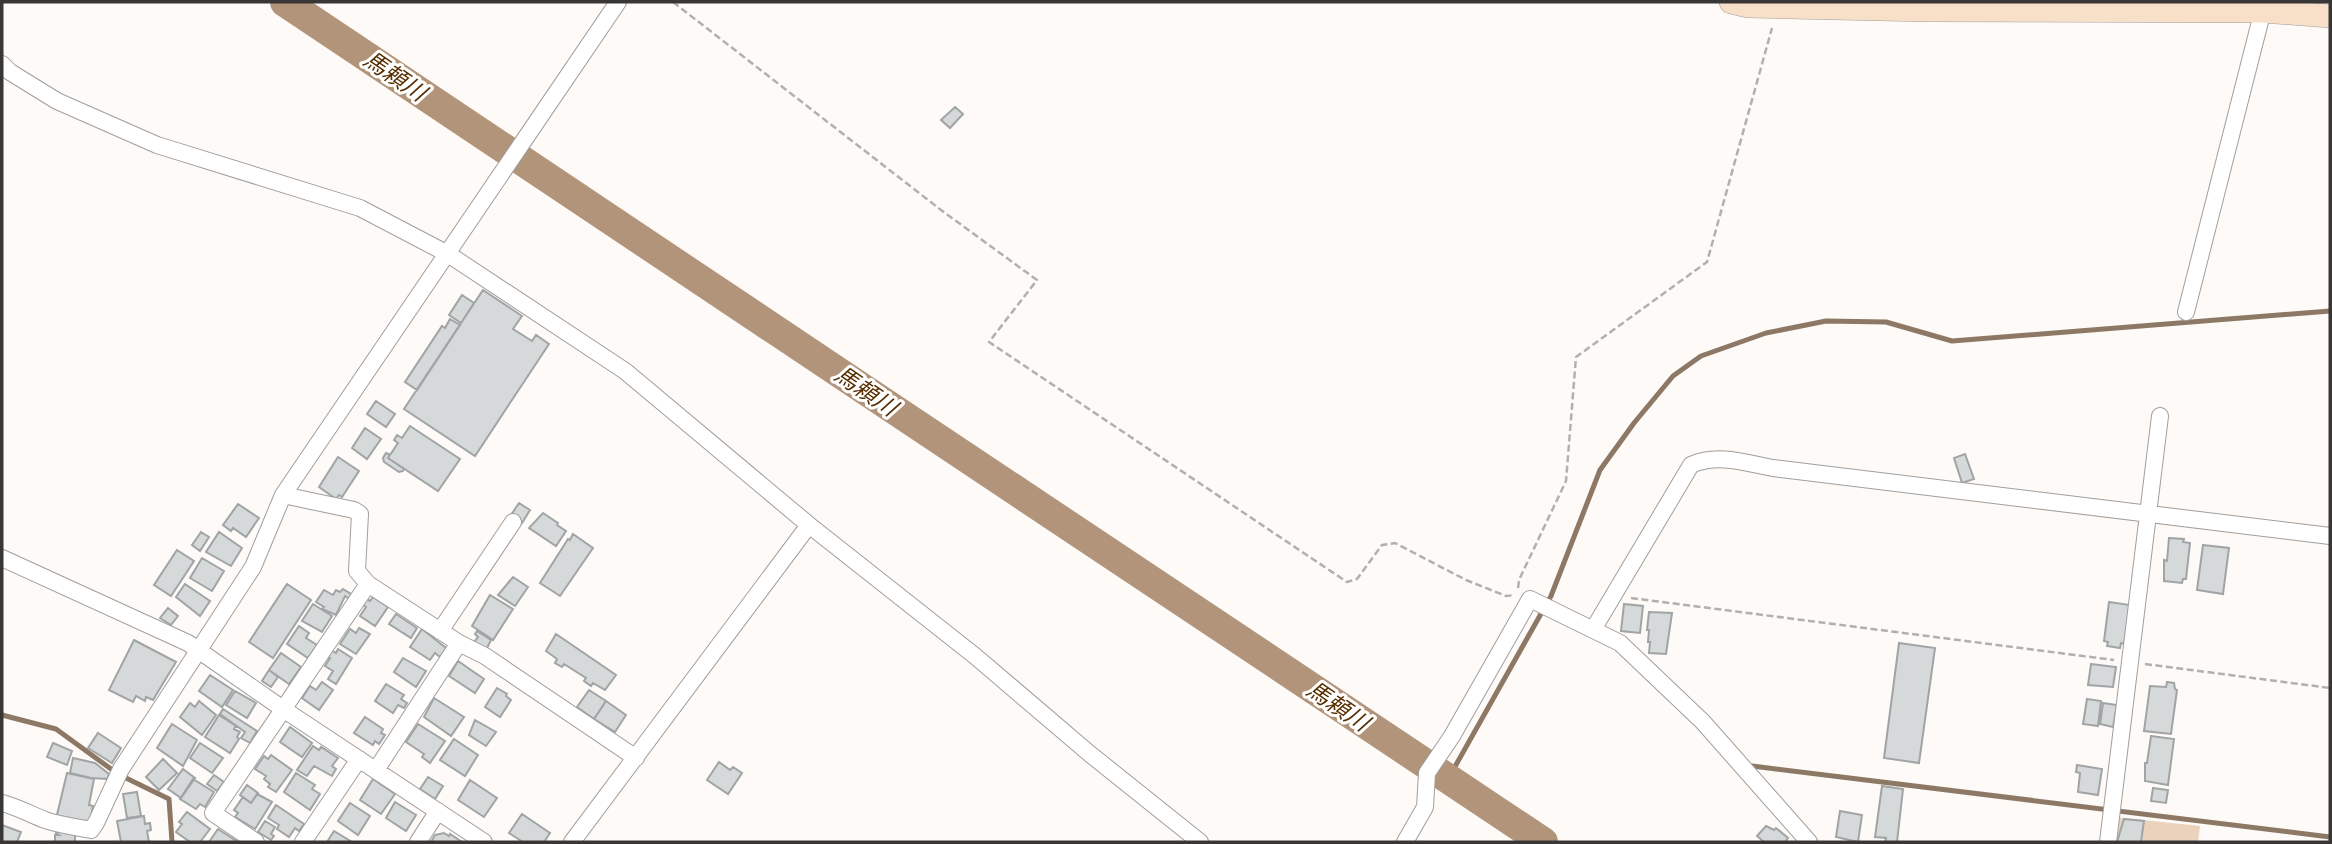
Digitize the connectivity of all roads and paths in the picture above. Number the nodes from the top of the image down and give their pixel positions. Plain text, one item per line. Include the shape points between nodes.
1 (618, 2) edge
2 (673, 2) edge
3 (1731, 2) edge
4 (1778, 4) edge
5 (2264, 6) edge
6 (2330, 16) edge
7 (2, 64) edge
8 (448, 254) junction
9 (2186, 312) dead end
10 (2161, 416) dead end
11 (283, 495) junction
12 (2150, 513) junction
13 (513, 522) dead end
14 (810, 525) junction
15 (2330, 536) edge
16 (2, 558) edge
17 (368, 584) junction
18 (1611, 599) junction
19 (1594, 628) junction
20 (440, 631) junction
21 (459, 643) junction
22 (198, 650) junction
23 (2130, 663) junction
24 (2330, 688) edge
25 (282, 709) junction
26 (636, 758) junction
27 (359, 759) junction
28 (376, 770) junction
29 (2, 803) edge
30 (438, 811) junction
31 (256, 842) edge
32 (303, 842) edge
33 (418, 842) edge
34 (484, 842) edge
35 (572, 842) edge
36 (1200, 842) edge
37 (1405, 842) edge
38 (1809, 842) edge
39 (2108, 842) edge

1 - 8 street
2 - 4 path via 1037,280 989,342 1348,582 1357,579 1382,545 1395,543 1506,596 1517,595 1519,580 1566,481 1576,357 1707,262
3 - 4 street
4 - 5 street via 1926,10
5 - 6 street
5 - 9 street
7 - 8 street via 57,101 157,145 360,208
8 - 11 street
8 - 14 street via 625,371
10 - 12 street
11 - 17 street via 360,514 357,571
11 - 22 street via 253,567
12 - 15 street
12 - 18 street via 1703,459 1691,465
12 - 23 street
13 - 20 street
14 - 26 street
14 - 36 street
16 - 22 street
17 - 20 street
17 - 25 street
18 - 19 street
18 - 23 path via 1634,598
19 - 37 street via 1530,600 1427,773 1425,807
19 - 38 street via 1620,643 1660,680
20 - 21 street
21 - 26 street
21 - 28 street
22 - 25 street
22 - 29 street via 121,769 91,830
23 - 24 path
23 - 39 street
25 - 27 street
25 - 31 street via 213,813
26 - 35 street
27 - 28 street
27 - 32 street
28 - 30 street
30 - 33 street
30 - 34 street

